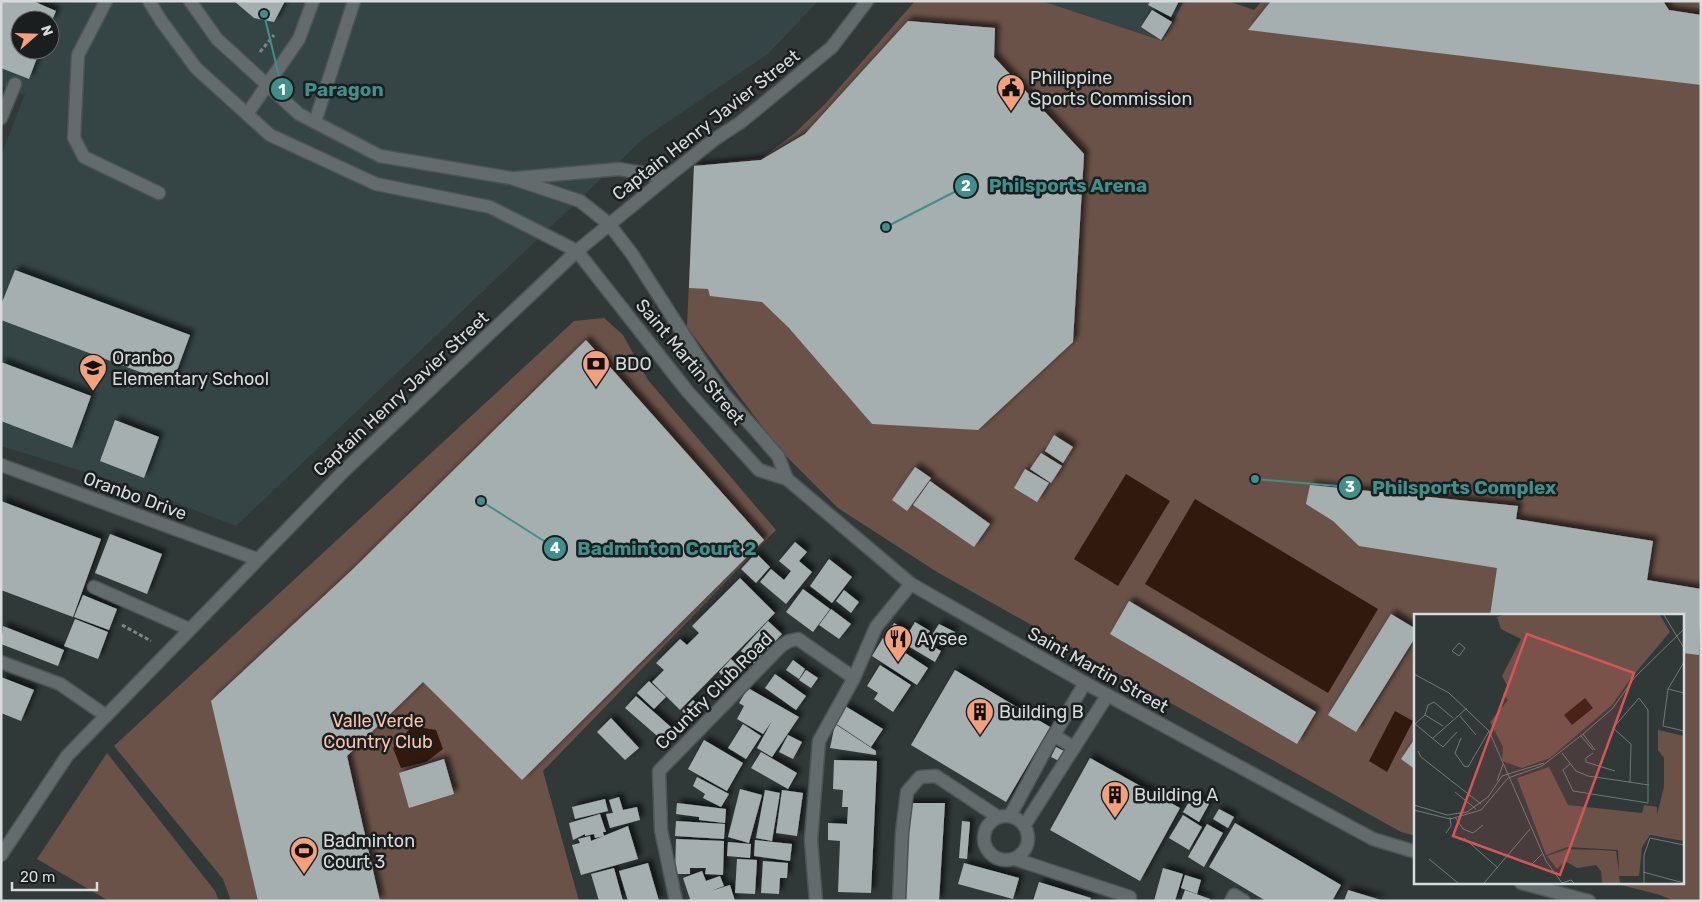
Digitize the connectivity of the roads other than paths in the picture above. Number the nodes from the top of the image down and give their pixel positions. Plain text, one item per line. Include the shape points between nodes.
1 (106, 1) edge
2 (149, 1) edge
3 (190, 1) edge
4 (313, 1) edge
5 (354, 1) edge
6 (867, 1) edge
7 (15, 84) dead end
8 (268, 85) junction
9 (247, 114) junction
10 (1, 118) edge
11 (315, 122) junction
12 (667, 177) junction
13 (511, 178) junction
14 (159, 193) dead end
15 (609, 224) junction
16 (578, 251) junction
17 (1, 465) edge
18 (787, 479) junction
19 (257, 559) junction
20 (911, 584) junction
21 (94, 586) dead end
22 (189, 629) junction
23 (1, 662) edge
24 (854, 678) junction
25 (1085, 683) junction
26 (1107, 696) junction
27 (105, 715) junction
28 (1054, 735) junction
29 (1074, 748) junction
30 (1004, 816) junction
31 (1024, 826) junction
32 (1414, 851) edge
33 (1, 855) edge
34 (1015, 859) junction
35 (1525, 884) edge
36 (1130, 898) dead end
37 (676, 901) edge
38 (816, 901) edge
39 (899, 901) edge
40 (1589, 901) edge

1 - 14 street via 78,55 74,138 84,157
2 - 9 street via 196,68
3 - 8 street via 217,39
4 - 8 street via 299,39
5 - 11 street
6 - 12 street, Captain Henry Javier Street via 832,47 742,122
7 - 10 street
8 - 9 street
8 - 11 street via 299,114
9 - 16 street via 270,135 376,184 490,207
11 - 13 street via 380,156
12 - 13 street via 619,169
12 - 15 street, Captain Henry Javier Street
13 - 15 street, Saint Martin Street via 580,201
15 - 16 street, Captain Henry Javier Street
15 - 18 street, Saint Martin Street via 719,386 778,456
16 - 18 street, Saint Martin Street via 688,392 759,470
16 - 19 street, Captain Henry Javier Street via 344,471
17 - 19 street, Oranbo Drive
18 - 20 street, Saint Martin Street
19 - 22 street, Captain Henry Javier Street
20 - 24 street via 876,627
20 - 25 street, Saint Martin Street
21 - 22 street
22 - 27 street, Captain Henry Javier Street
23 - 27 street via 60,684
24 - 37 street, Country Club Road via 798,639 789,641 780,646 659,771 661,830
24 - 38 street via 819,741 811,840
25 - 26 street, Saint Martin Street
25 - 28 street
26 - 29 street
26 - 32 street, Saint Martin Street via 1373,839
27 - 33 street, Captain Henry Javier Street via 67,756
28 - 29 street
28 - 30 street
29 - 31 street
30 - 31 street via 1018,819
30 - 34 street via 988,824 985,846 992,856 1003,860
30 - 39 street via 936,776 920,777 907,792
31 - 34 street via 1028,838 1025,850
34 - 36 street
35 - 40 street

